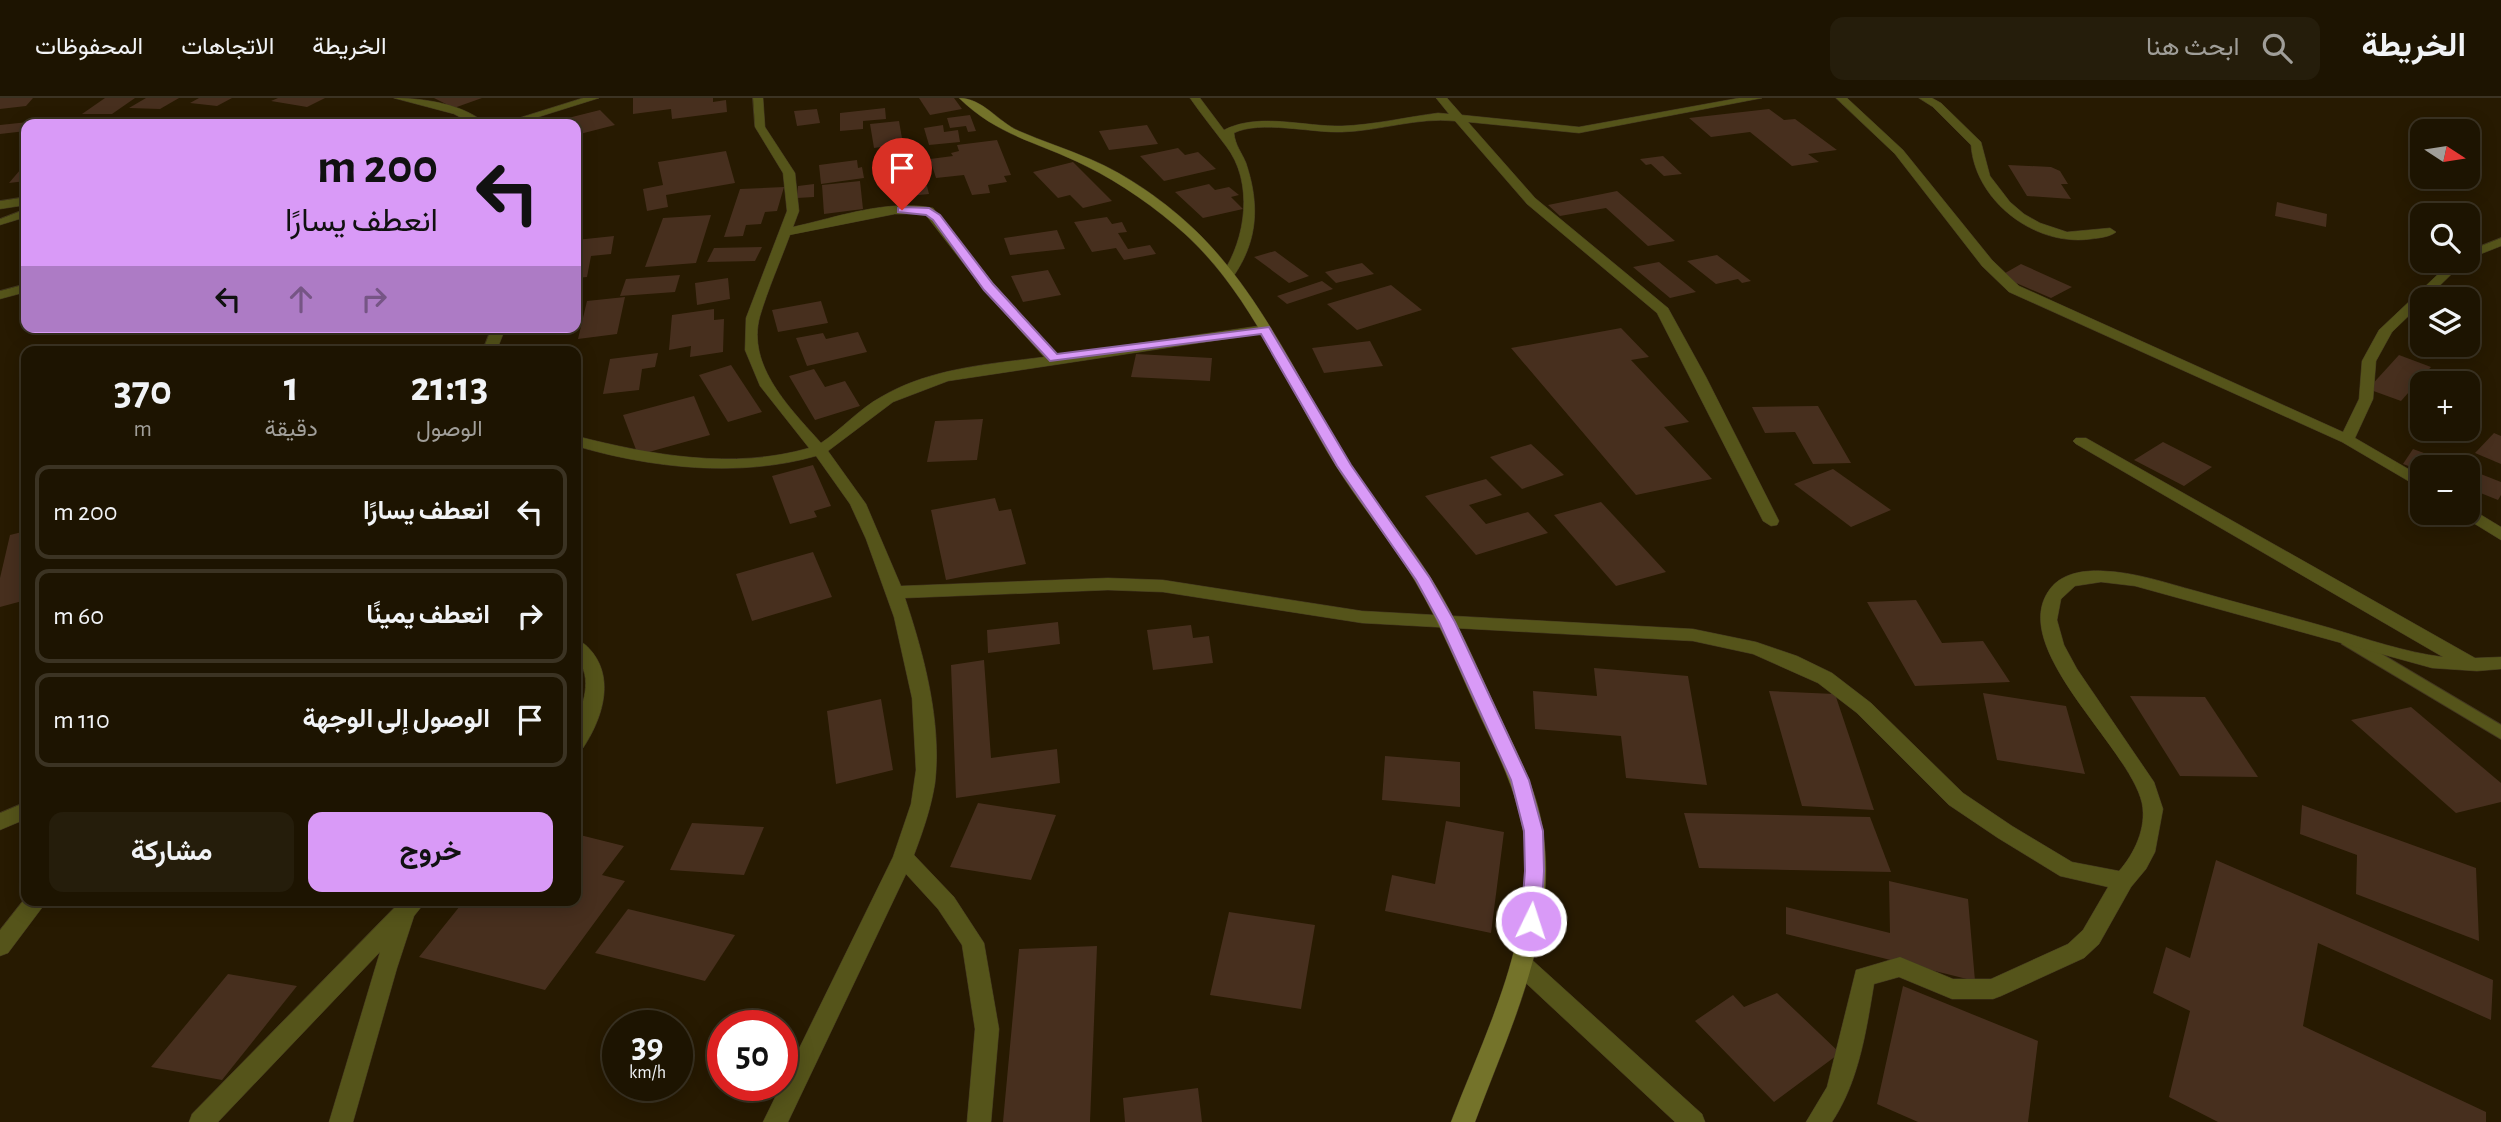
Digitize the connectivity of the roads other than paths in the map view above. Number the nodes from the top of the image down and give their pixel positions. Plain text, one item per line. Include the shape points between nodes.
1 (399, 98) edge
2 (594, 98) edge
3 (758, 98) edge
4 (964, 98) edge
5 (1195, 98) edge
6 (1441, 98) edge
7 (1757, 98) edge
8 (1841, 98) edge
9 (1924, 98) edge
10 (1456, 117) junction
11 (471, 119) edge
12 (522, 119) edge
13 (1228, 142) junction
14 (21, 202) edge
15 (0, 205) edge
16 (21, 215) edge
17 (2, 222) dead end
18 (787, 232) junction
19 (2110, 232) dead end
20 (2501, 242) edge
21 (2480, 250) edge
22 (2446, 273) edge
23 (1228, 274) junction
24 (21, 289) edge
25 (0, 295) edge
26 (1265, 329) junction
27 (1054, 359) junction
28 (2347, 439) junction
29 (2081, 441) dead end
30 (581, 443) edge
31 (819, 450) junction
32 (2410, 477) edge
33 (1771, 521) dead end
34 (2480, 521) edge
35 (2501, 536) edge
36 (895, 592) junction
37 (1447, 622) junction
38 (2348, 640) junction
39 (581, 652) edge
40 (2501, 663) edge
41 (2474, 667) junction
42 (2501, 733) edge
43 (581, 736) edge
44 (21, 812) edge
45 (0, 822) edge
46 (903, 857) junction
47 (2123, 881) junction
48 (32, 906) edge
49 (411, 906) edge
50 (412, 906) edge
51 (0, 946) edge
52 (1522, 965) junction
53 (201, 1122) edge
54 (341, 1122) edge
55 (775, 1122) edge
56 (979, 1122) edge
57 (1463, 1122) edge
58 (1693, 1122) edge
59 (1818, 1122) edge

1 - 11 street
2 - 12 street
3 - 18 street via 760,127 789,173 793,211
4 - 23 main road via 1011,132 1088,162 1134,189 1191,233
5 - 13 street
6 - 10 street
7 - 10 street via 1579,130
8 - 28 street via 1899,152 1987,263 2014,289
9 - 19 street via 1977,144 1976,158 1999,201 2053,233
10 - 13 street via 1420,117 1343,129 1254,125 1228,132
10 - 33 street via 1531,201 1663,312
13 - 23 street via 1239,160 1252,213 1246,245
14 - 15 street
16 - 17 street
18 - 27 street via 885,212 929,211
18 - 31 street via 752,318 753,357 783,407
20 - 21 street
22 - 28 street via 2386,330 2369,361 2366,399
23 - 26 main road
24 - 25 street
26 - 27 street
26 - 37 main road via 1344,466
27 - 31 street via 967,372 904,390
28 - 32 street
29 - 41 street
30 - 31 street via 628,455 711,463
31 - 36 street via 858,505
34 - 35 street
36 - 37 street via 1163,586 1362,617
36 - 46 street via 926,729 919,814
37 - 47 street via 1693,635 1756,648 1791,661 1825,678 1854,701 1956,799 2005,832 2067,870
37 - 52 main road via 1520,780 1533,831 1531,921
38 - 41 street via 2390,654
38 - 42 lane
38 - 47 street via 2135,580 2100,575 2074,579 2058,589 2048,620 2059,658 2140,774 2152,804 2143,855
39 - 43 street via 591,664 595,695
40 - 41 street
44 - 45 street
46 - 55 street
46 - 56 street via 946,903 973,943 987,1029
47 - 59 street via 2091,937 2076,951 1993,989 1952,989 1900,967 1864,977 1838,1092
48 - 51 street
49 - 53 street
50 - 54 street via 390,950
52 - 57 main road
52 - 58 street

